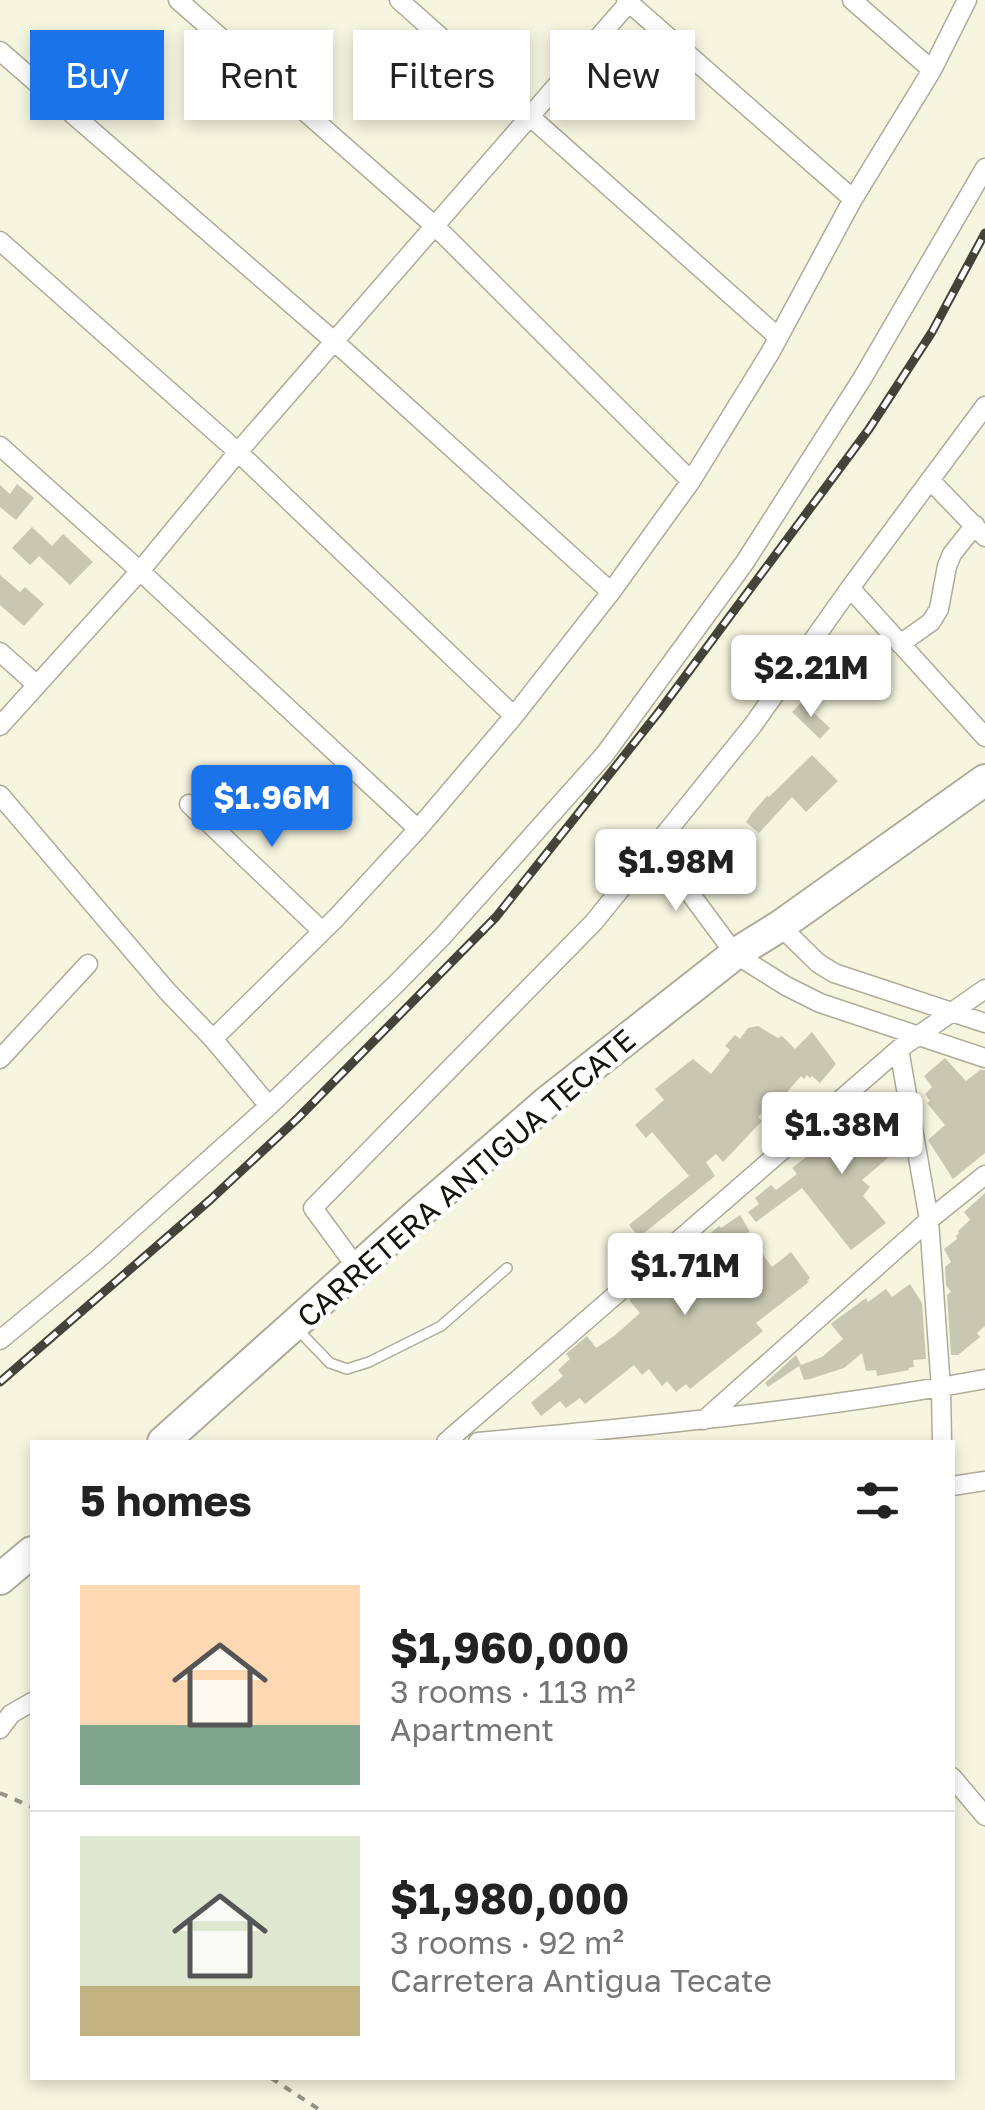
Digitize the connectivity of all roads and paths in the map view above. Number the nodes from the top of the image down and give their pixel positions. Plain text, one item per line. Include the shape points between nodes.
1 (178, 0) edge
2 (399, 0) edge
3 (852, 0) edge
4 (967, 0) edge
5 (628, 1) edge
6 (0, 51) edge
7 (932, 70) junction
8 (532, 116) junction
9 (985, 168) edge
10 (853, 200) junction
11 (436, 227) junction
12 (0, 241) edge
13 (778, 337) junction
14 (335, 342) junction
15 (985, 406) edge
16 (0, 446) edge
17 (238, 452) junction
18 (932, 480) junction
19 (690, 482) junction
20 (980, 531) edge
21 (140, 570) junction
22 (850, 588) junction
23 (612, 592) junction
24 (900, 644) junction
25 (0, 652) edge
26 (37, 685) junction
27 (514, 716) junction
28 (0, 726) edge
29 (985, 737) edge
30 (985, 780) edge
31 (0, 795) edge
32 (189, 804) dead end
33 (418, 829) junction
34 (656, 846) junction
35 (780, 926) junction
36 (322, 931) junction
37 (735, 954) junction
38 (88, 964) dead end
39 (985, 989) edge
40 (952, 1012) junction
41 (985, 1023) edge
42 (918, 1036) junction
43 (213, 1039) junction
44 (899, 1049) junction
45 (2, 1053) edge
46 (985, 1058) edge
47 (269, 1106) junction
48 (985, 1175) edge
49 (928, 1220) junction
50 (357, 1268) junction
51 (507, 1268) dead end
52 (294, 1325) junction
53 (0, 1340) edge
54 (985, 1368) edge
55 (976, 1381) edge
56 (941, 1388) junction
57 (704, 1420) junction
58 (165, 1440) edge
59 (448, 1440) edge
60 (499, 1440) edge
61 (942, 1440) edge
62 (985, 1481) edge
63 (955, 1486) edge
64 (30, 1554) edge
65 (0, 1579) edge
66 (30, 1703) edge
67 (0, 1729) edge
68 (955, 1781) edge
69 (0, 1793) edge
70 (30, 1806) edge
71 (985, 1816) edge
72 (274, 2080) edge
73 (320, 2110) edge

1 - 11 street
2 - 8 street
3 - 7 street
4 - 7 street
5 - 8 street
5 - 10 street
6 - 14 street
7 - 10 street
8 - 11 street
8 - 13 street
9 - 47 street via 745,562 605,754 430,948
10 - 13 street
11 - 14 street
11 - 19 street
12 - 17 street
13 - 19 street
14 - 17 street
14 - 23 street
15 - 18 street
16 - 21 street
17 - 21 street
17 - 27 street
18 - 20 street
18 - 22 street
19 - 23 street
20 - 24 street via 952,554 931,622
21 - 26 street
21 - 33 street
22 - 24 street
22 - 34 street
23 - 27 street
24 - 29 street
25 - 26 street
26 - 28 street
27 - 33 street
30 - 35 main road, CARRETERA ANTIGUA TECATE
31 - 43 street
32 - 36 street
33 - 36 street
34 - 37 street
34 - 50 street via 594,922 314,1208
35 - 37 main road, CARRETERA ANTIGUA TECATE
35 - 40 street via 834,973
36 - 43 street
37 - 42 street via 820,1003
37 - 50 main road, CARRETERA ANTIGUA TECATE via 548,1101
38 - 45 street
39 - 40 street
40 - 41 street
40 - 42 street
42 - 44 street
42 - 46 street
43 - 47 street
44 - 49 street
44 - 59 street
47 - 53 street
48 - 49 street
49 - 56 street
49 - 57 street
50 - 52 main road, CARRETERA ANTIGUA TECATE
51 - 52 lane via 441,1326 347,1369 330,1362
52 - 58 main road, CARRETERA ANTIGUA TECATE
54 - 55 street
55 - 56 street
56 - 57 street
56 - 61 street
57 - 60 street
62 - 63 street
64 - 65 main road
66 - 67 street
68 - 71 street
69 - 70 path
72 - 73 path

